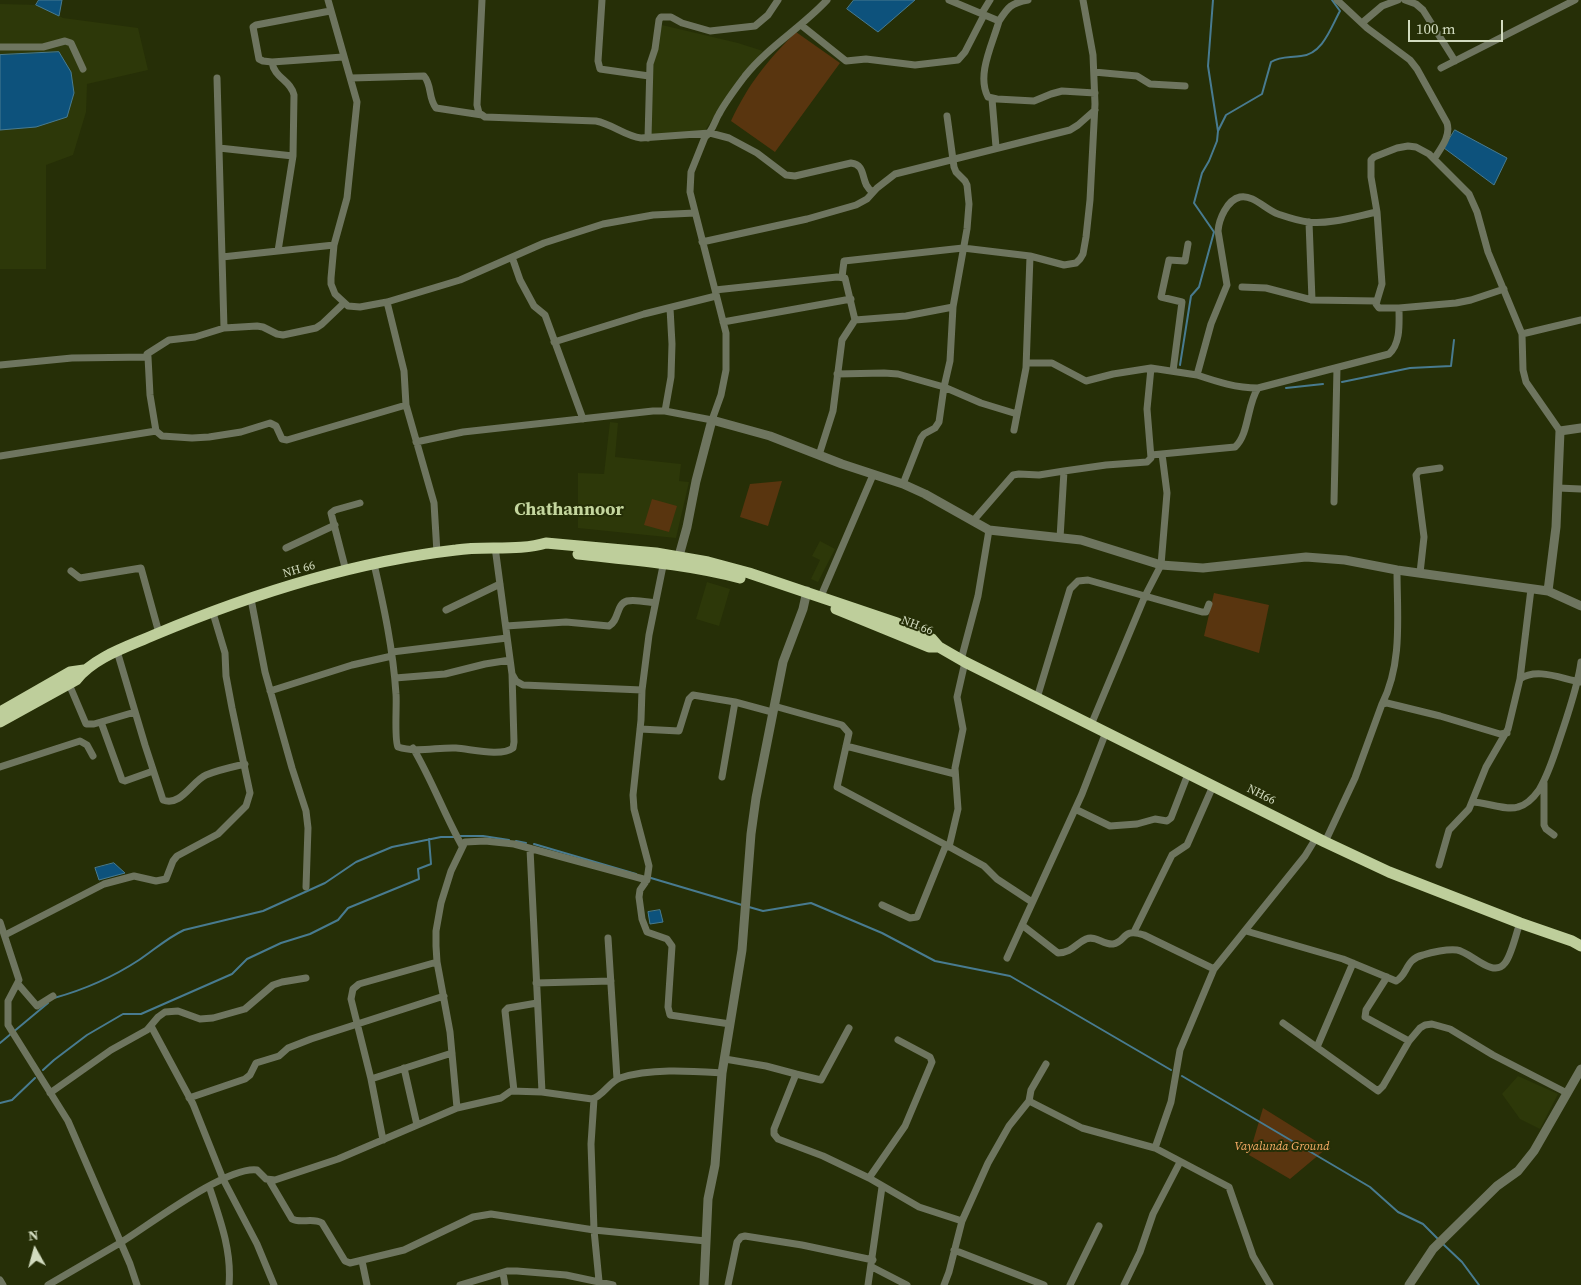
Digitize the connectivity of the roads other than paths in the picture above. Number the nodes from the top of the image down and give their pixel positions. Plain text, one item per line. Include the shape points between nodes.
1 (328, 0) edge
2 (482, 0) edge
3 (602, 0) edge
4 (778, 0) edge
5 (827, 0) edge
6 (948, 0) edge
7 (990, 0) edge
8 (1028, 0) edge
9 (1083, 0) edge
10 (1337, 0) edge
11 (1398, 0) edge
12 (1405, 0) edge
13 (1575, 0) edge
14 (1010, 4) edge
15 (330, 11) junction
16 (983, 14) junction
17 (999, 21) junction
18 (1362, 23) junction
19 (801, 25) junction
20 (0, 47) edge
21 (343, 57) junction
22 (1455, 61) junction
23 (272, 62) junction
24 (1442, 68) dead end
25 (82, 69) dead end
26 (1094, 72) junction
27 (649, 76) junction
28 (217, 78) dead end
29 (350, 78) junction
30 (1185, 86) dead end
31 (1095, 93) junction
32 (992, 99) junction
33 (1095, 110) junction
34 (482, 116) junction
35 (947, 116) dead end
36 (710, 133) junction
37 (648, 138) junction
38 (219, 148) junction
39 (996, 148) junction
40 (293, 156) junction
41 (1434, 159) junction
42 (954, 163) junction
43 (873, 192) junction
44 (1377, 212) junction
45 (695, 213) junction
46 (1309, 222) junction
47 (702, 242) junction
48 (1188, 244) dead end
49 (334, 245) junction
50 (963, 248) junction
51 (278, 251) junction
52 (1030, 256) junction
53 (222, 257) junction
54 (512, 257) junction
55 (842, 277) junction
56 (1242, 286) dead end
57 (1504, 289) junction
58 (716, 293) junction
59 (851, 299) junction
60 (1312, 300) junction
61 (1378, 301) junction
62 (387, 302) junction
63 (344, 303) junction
64 (670, 308) junction
65 (953, 308) junction
66 (1399, 308) junction
67 (855, 320) junction
68 (1581, 320) edge
69 (723, 322) junction
70 (224, 328) junction
71 (1522, 334) junction
72 (554, 342) junction
73 (148, 357) junction
74 (1027, 363) junction
75 (0, 365) edge
76 (1151, 368) junction
77 (1337, 368) junction
78 (1173, 371) junction
79 (837, 374) junction
80 (1197, 375) junction
81 (944, 387) junction
82 (1258, 388) junction
83 (406, 405) junction
84 (665, 411) junction
85 (1017, 414) junction
86 (583, 418) junction
87 (712, 420) junction
88 (1581, 428) edge
89 (1014, 430) dead end
90 (156, 431) junction
91 (1560, 431) junction
92 (416, 442) junction
93 (1162, 454) junction
94 (1151, 455) junction
95 (0, 456) edge
96 (819, 456) junction
97 (1440, 468) dead end
98 (1064, 471) junction
99 (873, 475) junction
100 (904, 484) junction
101 (1558, 488) junction
102 (1581, 489) edge
103 (1334, 502) dead end
104 (360, 503) dead end
105 (973, 521) junction
106 (335, 525) junction
107 (989, 530) junction
108 (1060, 538) junction
109 (495, 547) junction
110 (286, 548) dead end
111 (437, 553) junction
112 (664, 560) junction
113 (678, 562) junction
114 (374, 564) junction
115 (1161, 565) junction
116 (1397, 570) junction
117 (70, 571) dead end
118 (346, 571) junction
119 (1420, 573) junction
120 (500, 584) junction
121 (1532, 589) junction
122 (1548, 591) junction
123 (806, 595) junction
124 (821, 596) junction
125 (1145, 596) junction
126 (251, 599) junction
127 (655, 604) junction
128 (1209, 604) dead end
129 (1581, 606) edge
130 (446, 610) dead end
131 (213, 613) junction
132 (506, 626) junction
133 (160, 633) junction
134 (507, 638) junction
135 (939, 647) junction
136 (117, 651) junction
137 (392, 654) junction
138 (510, 660) junction
139 (963, 661) junction
140 (1581, 662) edge
141 (84, 670) junction
142 (512, 674) junction
143 (395, 678) junction
144 (1520, 679) junction
145 (1580, 681) edge
146 (69, 684) junction
147 (642, 690) junction
148 (270, 691) junction
149 (1037, 698) junction
150 (735, 702) junction
151 (1382, 704) junction
152 (773, 709) junction
153 (0, 712) edge
154 (135, 712) junction
155 (0, 722) edge
156 (101, 722) junction
157 (1092, 725) junction
158 (640, 729) junction
159 (1106, 732) junction
160 (1506, 733) junction
161 (846, 746) junction
162 (413, 748) junction
163 (93, 756) dead end
164 (245, 764) junction
165 (0, 767) edge
166 (153, 771) junction
167 (955, 774) junction
168 (1188, 774) junction
169 (722, 777) dead end
170 (1544, 780) junction
171 (1213, 786) junction
172 (1472, 802) junction
173 (1075, 809) junction
174 (1554, 835) dead end
175 (1321, 840) junction
176 (462, 846) junction
177 (947, 846) junction
178 (530, 849) junction
179 (1438, 865) dead end
180 (647, 880) junction
181 (306, 887) dead end
182 (1032, 902) junction
183 (882, 905) dead end
184 (0, 922) edge
185 (1520, 923) junction
186 (1022, 925) junction
187 (1246, 931) junction
188 (1134, 932) junction
189 (5, 935) junction
190 (608, 938) dead end
191 (1581, 946) edge
192 (1007, 958) dead end
193 (437, 962) junction
194 (1353, 963) junction
195 (1214, 969) junction
196 (1388, 977) junction
197 (306, 978) dead end
198 (611, 981) junction
199 (536, 983) junction
200 (18, 984) junction
201 (53, 996) dead end
202 (444, 996) junction
203 (537, 1003) junction
204 (357, 1023) junction
205 (1283, 1023) dead end
206 (730, 1024) junction
207 (151, 1026) junction
208 (849, 1028) dead end
209 (898, 1040) dead end
210 (1410, 1041) junction
211 (1317, 1047) junction
212 (452, 1053) junction
213 (725, 1060) junction
214 (1046, 1064) dead end
215 (404, 1068) junction
216 (1581, 1069) edge
217 (722, 1073) junction
218 (796, 1074) junction
219 (371, 1079) junction
220 (617, 1079) junction
221 (514, 1091) junction
222 (542, 1092) junction
223 (50, 1093) junction
224 (1567, 1093) junction
225 (190, 1098) junction
226 (594, 1099) junction
227 (1029, 1101) junction
228 (458, 1108) junction
229 (418, 1125) junction
230 (383, 1140) junction
231 (1155, 1148) junction
232 (1180, 1162) junction
233 (869, 1178) junction
234 (223, 1179) junction
235 (269, 1180) junction
236 (209, 1186) junction
237 (882, 1187) junction
238 (962, 1221) junction
239 (1098, 1226) dead end
240 (594, 1230) junction
241 (706, 1241) junction
242 (121, 1242) junction
243 (954, 1250) junction
244 (362, 1262) junction
245 (872, 1264) junction
246 (503, 1273) junction
247 (0, 1280) edge
248 (595, 1282) edge
249 (3, 1285) edge
250 (48, 1285) edge
251 (137, 1285) edge
252 (229, 1285) edge
253 (274, 1285) edge
254 (367, 1285) edge
255 (460, 1285) edge
256 (505, 1285) edge
257 (613, 1285) edge
258 (704, 1285) edge
259 (728, 1285) edge
260 (868, 1285) edge
261 (907, 1285) edge
262 (944, 1285) edge
263 (1044, 1285) edge
264 (1070, 1285) edge
265 (1124, 1285) edge
266 (1270, 1285) edge
267 (1409, 1285) edge

1 - 15 street
2 - 34 street via 477,105
3 - 27 street via 600,69
4 - 27 street via 768,15 754,26 710,31 682,23 672,16 661,17
5 - 19 street
6 - 16 street
7 - 16 street
8 - 14 street
9 - 26 street
10 - 18 street
11 - 18 street via 1382,6
12 - 22 street via 1423,10
13 - 22 street
14 - 17 street
15 - 21 street
15 - 23 street via 254,26 259,59
16 - 17 street
16 - 19 street via 958,60 915,66 866,58 846,61
17 - 32 street via 984,73 986,92
18 - 41 street via 1418,69 1445,119 1448,134
19 - 36 street via 774,46 746,75
20 - 25 street via 43,46 65,41 71,43
21 - 23 street
21 - 29 street
22 - 24 street
23 - 40 street via 274,71 293,91
26 - 30 street via 1137,76 1150,84
26 - 31 street
27 - 37 street
28 - 38 street
29 - 34 street via 424,76 436,108
29 - 49 street via 357,102 347,198
31 - 32 street via 1062,91 1034,101
31 - 33 street
32 - 39 street
33 - 39 street via 1070,130
33 - 52 street via 1083,254 1076,263 1064,265
34 - 37 street via 596,121 633,137
35 - 42 street
36 - 37 street
36 - 43 street via 729,138 757,153 786,175 857,163
36 - 45 street via 691,172 690,192
38 - 40 street
38 - 53 street
39 - 42 street
40 - 51 street
41 - 44 street via 1424,150 1408,146 1374,157 1370,166
41 - 57 street via 1474,202 1488,252
42 - 43 street via 894,174
42 - 50 street via 956,172 965,181 969,204
43 - 47 street via 856,205
44 - 46 street
44 - 61 street via 1382,284
45 - 47 street
45 - 54 street via 653,215 603,224
46 - 60 street
46 - 80 street via 1276,214 1247,196 1233,200 1226,209 1218,231 1227,285 1211,324
47 - 58 street
48 - 78 street via 1184,260 1169,260 1161,297 1182,302
49 - 51 street
49 - 63 street via 331,284
50 - 52 street
50 - 55 street via 844,261
50 - 65 street
51 - 53 street
52 - 74 street
53 - 70 street
54 - 62 street via 460,280
54 - 72 street via 534,306 545,315
55 - 58 street
55 - 59 street via 847,280
56 - 60 street via 1266,288
57 - 66 street via 1471,300
57 - 71 street
58 - 64 street
58 - 69 street
59 - 67 street
59 - 69 street
60 - 61 street
61 - 66 street via 1379,308
62 - 63 street via 360,307
62 - 83 street via 404,370
63 - 70 street via 316,328 290,334 277,334 257,326
64 - 72 street
64 - 84 street via 671,377
65 - 67 street
65 - 81 street via 950,362
66 - 77 street via 1399,330 1389,354
67 - 79 street via 842,340
68 - 71 street
69 - 87 street via 726,370 722,395
70 - 73 street via 196,337 169,340 147,354
71 - 91 street via 1526,382
72 - 86 street
73 - 75 street via 72,358
73 - 90 street
74 - 76 street via 1052,363 1086,381
74 - 85 street
76 - 78 street
76 - 94 street via 1147,409
77 - 82 street
77 - 103 street
78 - 80 street
79 - 81 street via 898,374
79 - 96 street via 833,411
80 - 82 street via 1236,387
81 - 85 street
81 - 100 street via 938,422 921,438
82 - 93 street via 1242,437 1235,447
83 - 90 street via 288,440 282,439 271,423 208,437 162,436
83 - 92 street
84 - 86 street
84 - 87 street
85 - 89 street
86 - 92 street via 464,432
87 - 96 street via 770,436
87 - 113 street
88 - 91 street
90 - 95 street
91 - 101 street
92 - 111 street via 434,503
93 - 94 street
93 - 115 street via 1167,493
94 - 98 street via 1147,462
96 - 99 street
97 - 119 street via 1419,471 1416,475 1424,537
98 - 105 street via 1013,476
98 - 108 street
99 - 100 street
99 - 124 street
100 - 105 street
101 - 102 street
101 - 122 street
104 - 106 street via 332,511
105 - 107 street
106 - 110 street
106 - 118 street
107 - 108 street
107 - 139 street
108 - 115 street via 1081,540
109 - 111 highway, NH 66 / NH66
109 - 112 highway, NH 66 / NH66 via 535,547 545,551
109 - 120 street
111 - 114 highway, NH 66 / NH66
112 - 113 highway, NH 66 / NH66
112 - 127 street
113 - 123 highway, NH 66 / NH66
114 - 118 highway, NH 66 / NH66
114 - 137 street
115 - 116 street via 1204,568 1306,557 1345,560
115 - 125 street
116 - 119 street
116 - 151 street via 1398,646 1389,690
117 - 133 street via 80,578 141,568
118 - 126 highway, NH 66 / NH66
119 - 121 street
120 - 130 street
120 - 132 street
121 - 122 street
121 - 144 street
122 - 129 street
123 - 124 highway, NH 66 / NH66
123 - 135 highway, NH 66 / NH66 via 929,647
123 - 152 street via 783,662
124 - 135 highway, NH 66 / NH66 via 898,623 932,639
125 - 128 street via 1202,612 1206,612
125 - 149 street via 1088,580 1074,585 1070,589
125 - 157 street
126 - 131 highway, NH 66 / NH66
126 - 148 street
127 - 132 street via 625,602 609,626 566,622
127 - 147 street
131 - 133 highway, NH 66 / NH66
131 - 164 street via 225,653 229,692
132 - 134 street
133 - 136 highway, NH 66 / NH66
134 - 137 street
134 - 138 street
135 - 139 highway, NH66 / NH66
136 - 141 highway, NH 66 / NH66
136 - 154 street
137 - 143 street
137 - 148 street
138 - 142 street
138 - 143 street via 445,674
139 - 149 highway, NH66 / NH66
139 - 167 street via 957,698 963,728
140 - 145 street
141 - 146 highway, NH 66 / NH66
141 - 153 highway, NH 66 / NH66 via 70,672
142 - 147 street via 517,682 524,685
142 - 162 street via 513,748 494,752
143 - 162 street via 396,745
144 - 145 street via 1536,674
144 - 160 street
145 - 170 street
146 - 155 highway, NH 66 / NH66
146 - 156 street via 84,722 89,725
147 - 158 street
148 - 181 street via 306,811
149 - 157 highway, NH66 / NH66
150 - 152 street
150 - 158 street via 693,694 679,731
150 - 169 street
151 - 160 street
151 - 175 street via 1355,778
152 - 161 street via 842,725 849,733
152 - 206 street via 751,834 746,914
154 - 156 street
154 - 166 street
156 - 166 street via 122,780
157 - 159 highway, NH66 / NH66
158 - 180 street via 633,799 649,866
159 - 168 highway, NH66 / NH66
159 - 173 street
160 - 172 street via 1486,767
161 - 167 street
161 - 177 street via 837,788
162 - 176 street
163 - 165 street via 88,745 80,741
164 - 166 street via 206,775 178,798 168,801 163,800
164 - 189 street via 250,793 246,806 218,834 177,856 166,879 156,881 134,876 104,884
167 - 177 street via 958,809
168 - 171 highway, NH66 / NH66
168 - 173 street via 1167,821 1155,819 1110,826
170 - 172 street via 1538,792 1518,807
170 - 174 street via 1544,825
171 - 175 highway, NH66 / NH66
171 - 188 street via 1187,846 1172,855
172 - 179 street via 1466,814 1449,830
173 - 182 street
175 - 185 highway, NH66 / NH66 via 1389,872
175 - 187 street
176 - 178 street via 467,842 484,841
176 - 193 street via 441,902 436,931
177 - 182 street via 984,866 997,879
177 - 183 street via 917,917 910,918
178 - 180 street
178 - 199 street
180 - 206 street via 639,897 645,930 667,939 672,946 670,1015
182 - 186 street
184 - 189 street
185 - 191 highway, NH66 / NH66
185 - 196 street via 1505,964 1497,968 1452,950 1415,958 1398,980
186 - 188 street via 1058,952 1072,950 1089,938 1114,944
186 - 192 street
187 - 194 street
187 - 195 street
188 - 195 street
189 - 200 street
190 - 198 street
193 - 202 street
193 - 204 street via 356,986 351,999
194 - 196 street
194 - 211 street
195 - 231 street via 1180,1050 1172,1102
196 - 210 street via 1364,1014
197 - 207 street via 273,986 245,1009 205,1019 183,1011 171,1011 161,1014
198 - 199 street
198 - 220 street
199 - 203 street
200 - 201 street via 38,1006
200 - 223 street via 8,1001 8,1025
202 - 204 street
202 - 212 street
203 - 221 street via 505,1011
203 - 222 street
204 - 219 street
204 - 225 street via 288,1048 279,1056 256,1064 245,1078
205 - 211 street
206 - 213 street
207 - 223 street
207 - 225 street
208 - 218 street via 821,1080
209 - 233 street via 930,1057 932,1062 905,1126
210 - 211 street via 1378,1091
210 - 224 street via 1425,1025 1450,1029
212 - 215 street
212 - 228 street
213 - 217 street
213 - 218 street
214 - 227 street via 1031,1090
215 - 219 street
215 - 229 street
216 - 224 street
217 - 220 street via 664,1071
217 - 241 street
218 - 233 street via 774,1136
219 - 230 street
220 - 226 street
221 - 222 street
221 - 228 street via 501,1098
222 - 226 street
223 - 242 street via 68,1121
224 - 267 street via 1534,1151 1518,1171 1497,1186 1433,1249
225 - 234 street
226 - 240 street via 591,1144
227 - 231 street via 1082,1128
227 - 238 street via 1009,1126 988,1163
228 - 229 street
229 - 230 street
230 - 235 street via 338,1159
231 - 232 street
232 - 265 street via 1160,1199
232 - 266 street via 1229,1188 1253,1256
233 - 237 street
234 - 235 street via 254,1170
234 - 236 street
234 - 253 street
235 - 244 street via 292,1219 320,1221 345,1261
236 - 242 street
236 - 252 street via 228,1252
237 - 238 street via 918,1207
237 - 245 street
238 - 243 street
239 - 264 street
240 - 241 street
240 - 244 street via 483,1214 404,1250
240 - 248 street
241 - 258 street
242 - 250 street
242 - 251 street
243 - 262 street
243 - 263 street
244 - 254 street
245 - 259 street via 802,1245 741,1236
245 - 260 street
245 - 261 street
246 - 248 street via 527,1271
246 - 255 street
246 - 256 street
247 - 249 street
248 - 257 street

